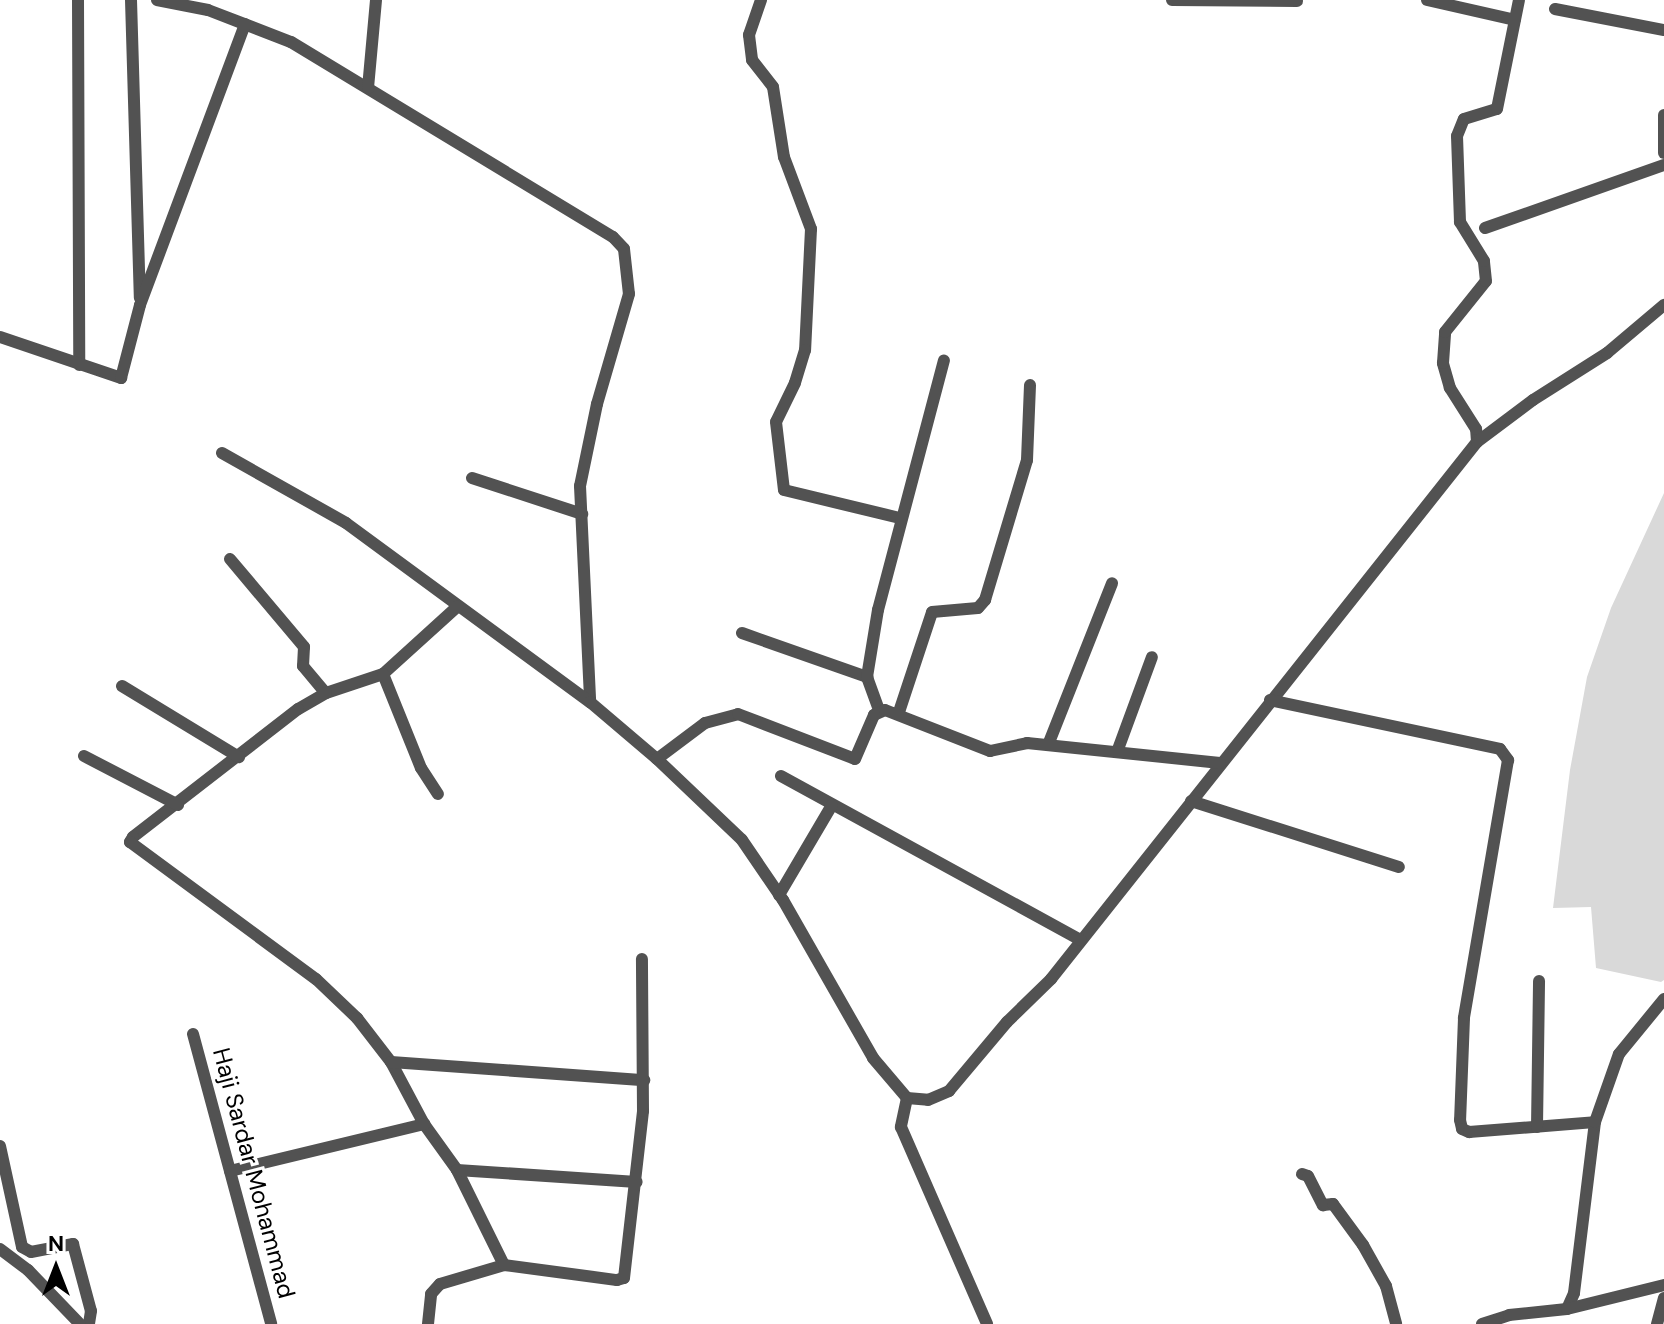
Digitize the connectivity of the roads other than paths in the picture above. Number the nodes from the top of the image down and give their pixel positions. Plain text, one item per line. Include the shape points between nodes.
1 (78, 0) edge
2 (131, 0) edge
3 (157, 0) edge
4 (376, 0) edge
5 (761, 0) edge
6 (1172, 0) edge
7 (1519, 0) edge
8 (1297, 1) edge
9 (1434, 1) edge
10 (1555, 9) dead end
11 (1515, 20) junction
12 (245, 24) junction
13 (1664, 30) edge
14 (368, 88) junction
15 (1664, 115) edge
16 (1664, 146) edge
17 (1664, 153) edge
18 (1664, 165) edge
19 (1485, 228) dead end
20 (140, 305) junction
21 (1664, 305) edge
22 (0, 337) edge
23 (944, 361) dead end
24 (79, 365) junction
25 (1030, 385) dead end
26 (1477, 442) junction
27 (222, 453) dead end
28 (472, 478) dead end
29 (582, 514) junction
30 (900, 518) junction
31 (230, 559) dead end
32 (1112, 583) dead end
33 (458, 606) junction
34 (742, 633) dead end
35 (1152, 657) dead end
36 (383, 674) junction
37 (867, 677) junction
38 (122, 686) dead end
39 (326, 693) junction
40 (1270, 700) junction
41 (590, 702) junction
42 (879, 710) junction
43 (899, 712) junction
44 (1048, 745) junction
45 (1117, 752) junction
46 (84, 756) dead end
47 (239, 757) junction
48 (657, 759) junction
49 (1220, 763) junction
50 (781, 776) dead end
51 (438, 794) dead end
52 (1191, 801) junction
53 (178, 805) junction
54 (832, 805) junction
55 (1399, 867) dead end
56 (779, 895) junction
57 (1081, 940) junction
58 (642, 959) dead end
59 (1539, 981) dead end
60 (1664, 999) edge
61 (193, 1034) dead end
62 (391, 1062) junction
63 (644, 1080) junction
64 (907, 1098) junction
65 (1595, 1122) junction
66 (424, 1124) junction
67 (1537, 1127) junction
68 (0, 1146) edge
69 (457, 1170) junction
70 (230, 1171) junction
71 (1302, 1174) dead end
72 (637, 1182) junction
73 (0, 1249) edge
74 (504, 1265) junction
75 (1664, 1285) edge
76 (1664, 1298) edge
77 (1567, 1309) junction
78 (80, 1324) edge
79 (89, 1324) edge
80 (271, 1324) edge
81 (428, 1324) edge
82 (987, 1324) edge
83 (1396, 1324) edge
84 (1482, 1324) edge
85 (1657, 1324) edge

1 - 24 street
2 - 20 street
3 - 12 street
4 - 14 street
5 - 30 street via 749,35 752,60 773,87 784,157 811,229 805,350 776,422 784,490
6 - 8 street
7 - 11 street
9 - 11 street
10 - 13 street
11 - 26 street via 1497,109 1464,119 1457,136 1460,222 1484,261 1486,281 1445,332 1443,363 1450,388 1476,429
12 - 14 street via 291,42
12 - 20 street
14 - 29 street via 613,237 624,249 629,294 597,404 580,486
15 - 16 street
16 - 17 street
18 - 19 street
20 - 24 street via 121,378
21 - 26 street via 1607,353
22 - 24 street
23 - 30 street
25 - 43 street via 1027,460 985,600 978,608 932,612
26 - 40 street
27 - 33 street via 346,523
28 - 29 street
29 - 41 street
30 - 37 street
31 - 39 street via 304,647 303,666
32 - 44 street
33 - 36 street
33 - 41 street
34 - 37 street
35 - 45 street
36 - 39 street
36 - 51 street via 421,768
37 - 42 street
38 - 47 street
39 - 47 street
40 - 49 street
40 - 67 street via 1500,749 1508,760 1464,1018 1460,1120 1469,1132
41 - 48 street
42 - 43 street
42 - 48 street via 855,759 738,714 705,723
43 - 44 street via 990,751 1027,743
44 - 45 street
45 - 49 street
46 - 53 street
47 - 53 street
48 - 56 street via 742,840
49 - 52 street
50 - 54 street
52 - 55 street
52 - 57 street
53 - 62 street via 133,837 132,846 316,979 357,1018
54 - 56 street
54 - 57 street
56 - 64 street via 873,1058
57 - 64 street via 949,1091 928,1100
58 - 63 street
59 - 67 street
60 - 65 street via 1619,1054
61 - 70 street, Haji Sardar Mohammad
62 - 63 street
62 - 66 street
63 - 72 street
64 - 82 street via 901,1127
65 - 67 street
65 - 77 street via 1574,1293
66 - 69 street
66 - 70 street
68 - 79 street via 22,1247 31,1252 73,1244 91,1311
69 - 72 street
69 - 74 street
70 - 80 street, Haji Sardar Mohammad
71 - 83 street via 1323,1205 1333,1204 1363,1245 1386,1286
72 - 74 street via 624,1278
73 - 78 street
74 - 81 street via 440,1284 431,1294
75 - 77 street
76 - 85 street
77 - 84 street via 1509,1315

